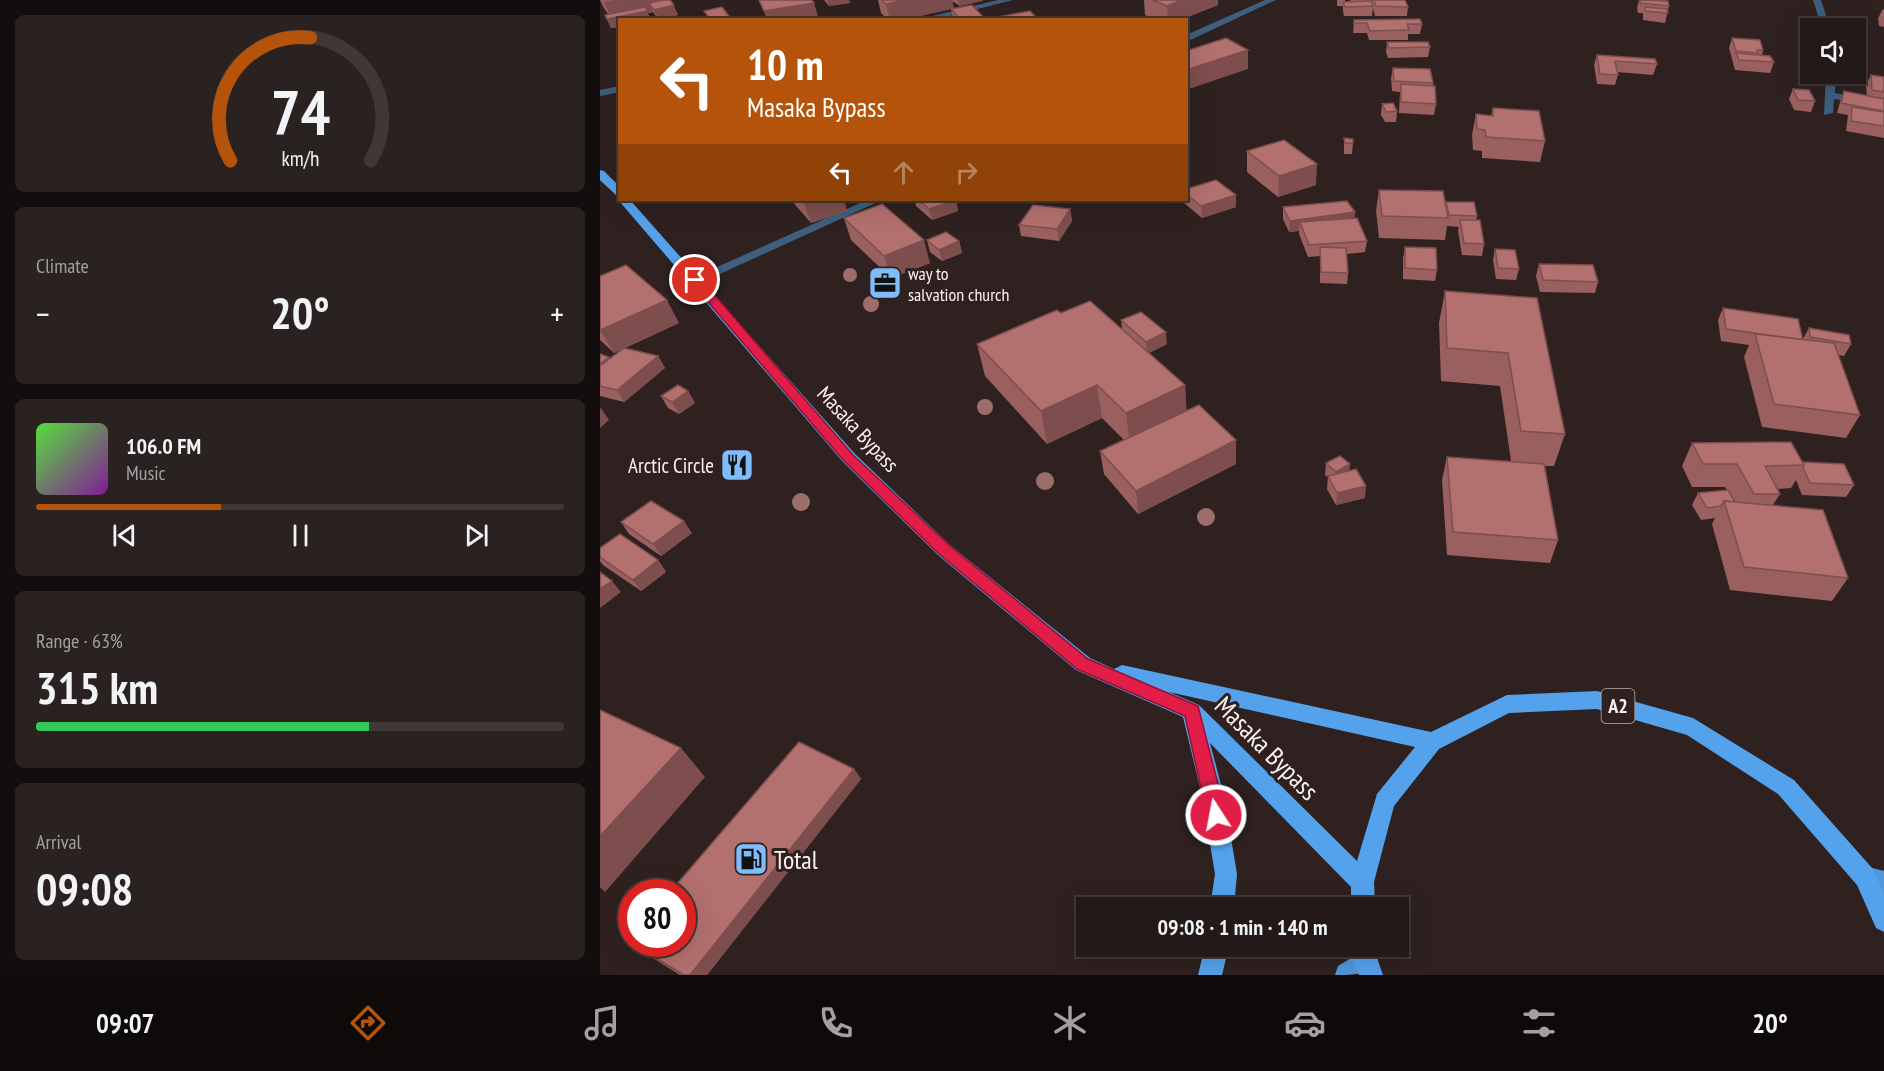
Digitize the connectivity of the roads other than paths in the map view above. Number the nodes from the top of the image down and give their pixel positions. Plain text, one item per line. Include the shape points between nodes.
1 (1009, 0) edge
2 (1272, 0) edge
3 (1817, 0) edge
4 (929, 18) edge
5 (1823, 18) edge
6 (1188, 38) edge
7 (1830, 84) edge
8 (618, 89) edge
9 (600, 93) edge
10 (1829, 95) junction
11 (1884, 105) edge
12 (1828, 113) dead end
13 (600, 173) edge
14 (618, 193) edge
15 (625, 201) edge
16 (874, 201) edge
17 (695, 280) junction
18 (1083, 664) junction
19 (1192, 711) junction
20 (1432, 742) junction
21 (1875, 880) edge
22 (1362, 882) junction
23 (1223, 897) edge
24 (1363, 897) edge
25 (1884, 920) edge
26 (1214, 957) edge
27 (1210, 975) edge

1 - 4 street
2 - 6 street
3 - 5 street
7 - 10 street
8 - 9 street
10 - 11 street
10 - 12 street
13 - 14 highway
15 - 17 highway, Masaka Bypass
16 - 17 street
17 - 18 highway, Masaka Bypass via 849,458 944,550
18 - 19 highway, Masaka Bypass
18 - 20 highway, Masaka Bypass
19 - 22 highway, Masaka Bypass
19 - 23 highway via 1213,796 1226,874
20 - 21 highway, A2 via 1507,704 1597,700 1693,727 1786,787
20 - 22 highway, A2 via 1385,801
21 - 25 highway, A2
22 - 24 highway, A2
26 - 27 highway

